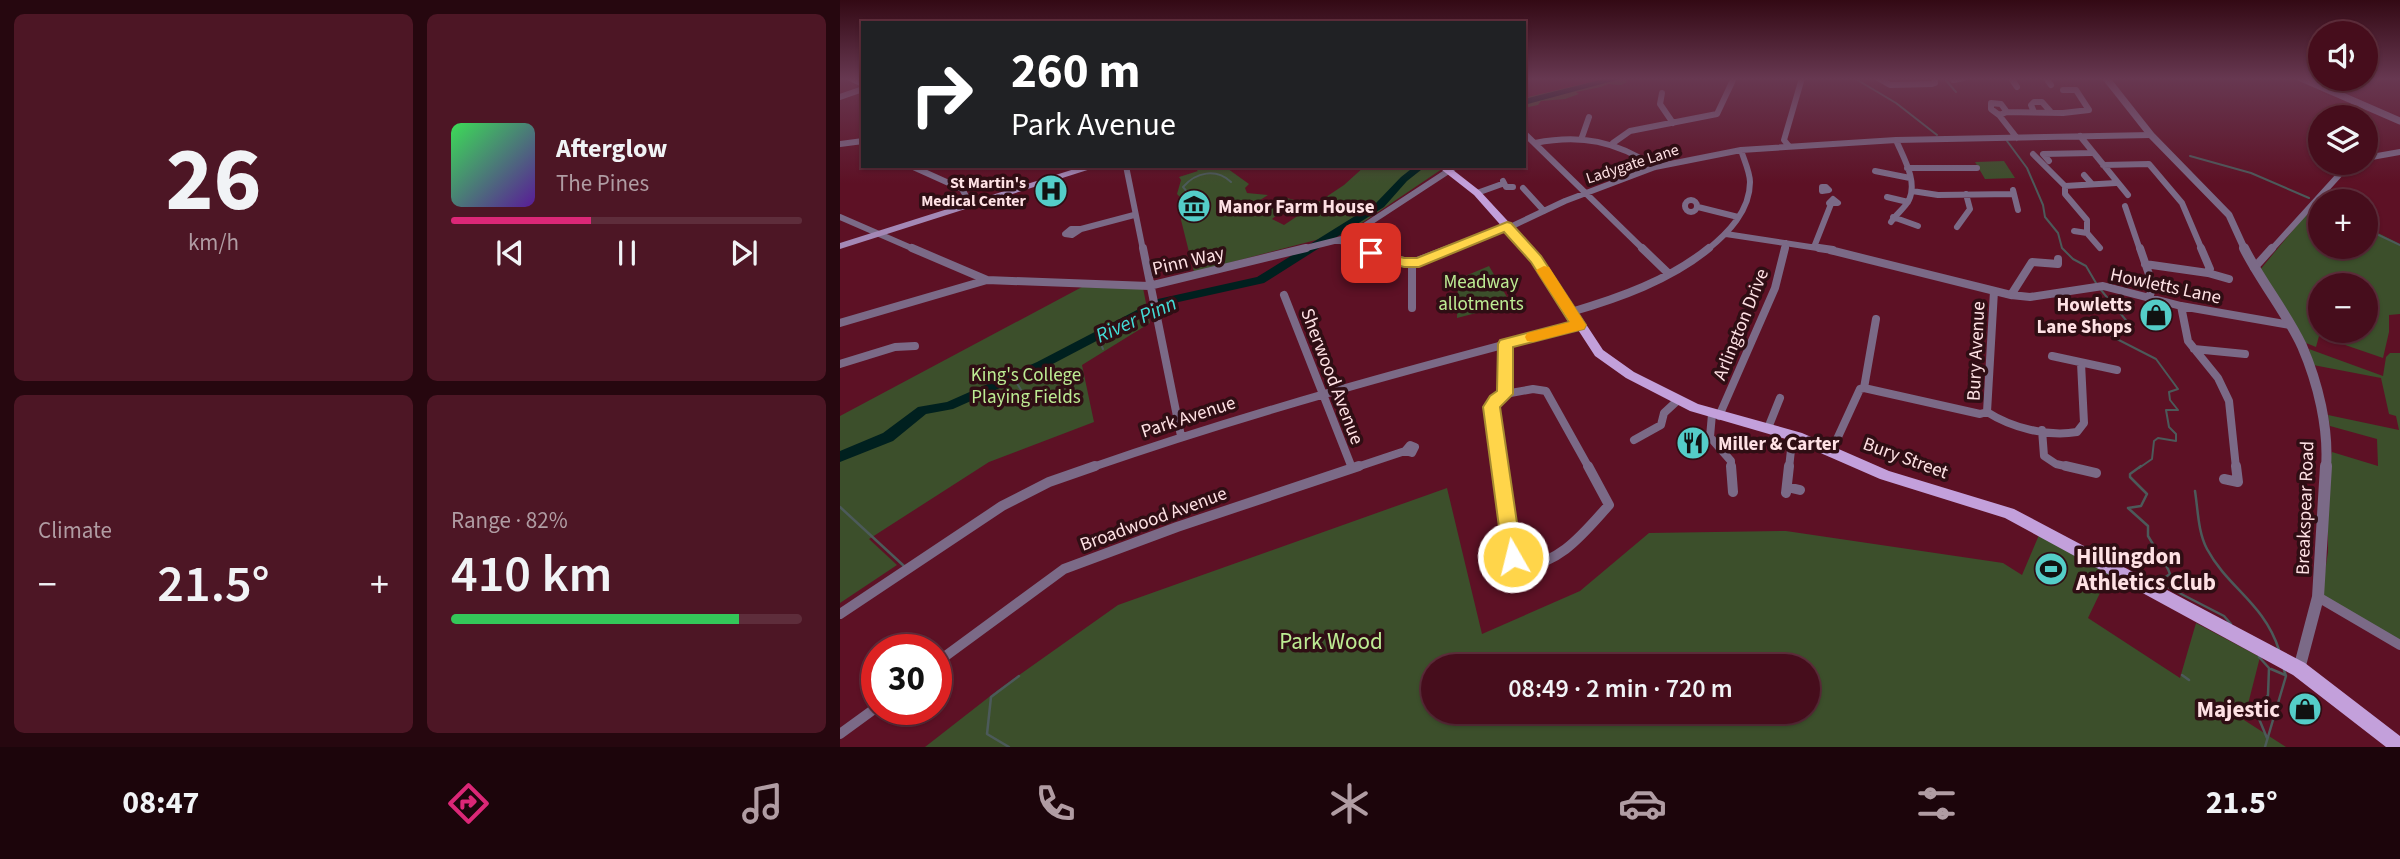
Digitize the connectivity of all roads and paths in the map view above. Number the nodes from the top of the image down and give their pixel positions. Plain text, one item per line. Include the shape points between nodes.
1 (1666, 113) edge
2 (1719, 113) edge
3 (1792, 113) edge
4 (1996, 113) edge
5 (2005, 113) edge
6 (2134, 113) edge
7 (2381, 113) edge
8 (1999, 115) junction
9 (1589, 117) dead end
10 (2400, 121) edge
11 (1673, 123) junction
12 (1526, 135) edge
13 (2151, 135) junction
14 (2080, 136) junction
15 (1582, 137) junction
16 (2017, 138) junction
17 (1896, 140) junction
18 (861, 141) edge
19 (841, 142) edge
20 (1535, 143) junction
21 (1613, 143) junction
22 (1788, 145) junction
23 (1741, 150) junction
24 (2400, 152) edge
25 (2092, 153) junction
26 (2033, 154) dead end
27 (2378, 156) edge
28 (2049, 161) dead end
29 (2161, 163) dead end
30 (2149, 164) junction
31 (2103, 165) junction
32 (1655, 167) junction
33 (1977, 167) dead end
34 (915, 168) edge
35 (1089, 168) edge
36 (1126, 168) edge
37 (1448, 168) edge
38 (1450, 168) edge
39 (1907, 168) junction
40 (1875, 172) dead end
41 (2084, 175) dead end
42 (2339, 175) edge
43 (1910, 178) junction
44 (2116, 183) junction
45 (2091, 184) junction
46 (2065, 186) junction
47 (1513, 187) dead end
48 (1523, 188) dead end
49 (1826, 191) dead end
50 (1912, 191) junction
51 (1588, 192) junction
52 (1478, 193) junction
53 (1966, 194) junction
54 (2128, 195) dead end
55 (1887, 197) dead end
56 (1908, 202) junction
57 (971, 205) junction
58 (2125, 206) dead end
59 (1698, 208) dead end
60 (1544, 211) junction
61 (2018, 211) dead end
62 (1134, 215) junction
63 (840, 217) edge
64 (1738, 217) junction
65 (1918, 226) dead end
66 (1507, 227) junction
67 (1957, 227) dead end
68 (1082, 229) dead end
69 (2074, 232) dead end
70 (2087, 233) junction
71 (879, 234) junction
72 (1726, 234) junction
73 (1335, 240) junction
74 (1786, 243) junction
75 (840, 246) edge
76 (1814, 247) junction
77 (2100, 248) dead end
78 (2058, 259) dead end
79 (1412, 263) junction
80 (2145, 264) junction
81 (2254, 268) junction
82 (2207, 273) junction
83 (1669, 274) junction
84 (2229, 279) dead end
85 (987, 280) junction
86 (1149, 286) junction
87 (1994, 291) junction
88 (1284, 295) dead end
89 (2011, 295) junction
90 (2149, 298) junction
91 (2181, 306) junction
92 (1412, 308) dead end
93 (1571, 312) junction
94 (1877, 319) dead end
95 (840, 323) edge
96 (1579, 325) junction
97 (2290, 325) junction
98 (1506, 344) junction
99 (915, 346) dead end
100 (2194, 349) junction
101 (2245, 354) dead end
102 (2052, 356) dead end
103 (2081, 363) junction
104 (840, 364) edge
105 (2117, 370) dead end
106 (1864, 388) junction
107 (1323, 394) junction
108 (1505, 394) junction
109 (1780, 398) dead end
110 (1677, 401) junction
111 (1987, 412) junction
112 (1716, 415) junction
113 (1768, 428) junction
114 (2042, 430) junction
115 (1181, 436) junction
116 (1797, 437) junction
117 (1634, 440) dead end
118 (1832, 450) junction
119 (1405, 451) dead end
120 (1352, 468) junction
121 (2096, 473) dead end
122 (2224, 479) dead end
123 (1800, 490) dead end
124 (1734, 493) dead end
125 (2318, 597) junction
126 (840, 614) edge
127 (2400, 645) edge
128 (952, 651) edge
129 (2299, 669) junction
130 (861, 719) edge
131 (840, 734) edge
132 (2400, 747) edge

1 - 11 street
2 - 11 street
3 - 22 street via 1784,140
4 - 8 street
5 - 8 street
6 - 13 street, Breakspear Road
7 - 10 street
8 - 16 street
9 - 15 street
11 - 21 street via 1630,131
12 - 20 street
13 - 14 street, Ladygate Lane
13 - 81 street, Breakspear Road via 2229,215
14 - 16 street, Ladygate Lane
14 - 25 street
15 - 20 street
15 - 21 street
16 - 17 street, Ladygate Lane
17 - 22 street, Ladygate Lane
17 - 39 street
18 - 19 street
20 - 51 street
21 - 32 street
22 - 23 street, Ladygate Lane
23 - 32 street, Ladygate Lane
23 - 64 street via 1751,180
24 - 27 street
25 - 28 street via 2043,154
25 - 31 street
26 - 46 street
29 - 30 street
30 - 31 street
30 - 82 street via 2182,203 2210,269
31 - 44 street
32 - 51 street, Ladygate Lane
33 - 39 street
34 - 57 street via 962,189
35 - 57 main road
36 - 62 street
37 - 73 street, Pinn Way via 1353,234
38 - 52 main road, Bury Street
39 - 43 street
40 - 43 street
41 - 45 street
42 - 81 street
43 - 50 street
44 - 45 street
44 - 54 street
45 - 46 street
46 - 70 street via 2065,194 2087,220
47 - 52 street via 1503,181
48 - 60 street
49 - 76 street via 1832,202
50 - 53 street
50 - 56 street
51 - 60 street, Ladygate Lane
51 - 83 street
52 - 66 main road, Bury Street
53 - 61 street via 2013,192
53 - 67 street via 1970,209
55 - 56 street
56 - 65 street via 1892,220
57 - 71 main road
58 - 80 street
59 - 64 street
60 - 66 street, Ladygate Lane
62 - 68 street
62 - 86 street
63 - 71 street, Pinn Way
64 - 72 street
66 - 79 street, Ladygate Lane
66 - 93 main road, Bury Street via 1536,259
69 - 70 street
70 - 77 street
71 - 75 main road
71 - 85 street, Pinn Way
72 - 74 street, Howletts Lane
72 - 83 street via 1703,255
73 - 79 street
73 - 86 street, Pinn Way
74 - 76 street, Howletts Lane
74 - 112 street, Arlington Drive via 1776,288
76 - 87 street, Howletts Lane
78 - 89 street via 2058,264 2032,262
79 - 92 street
80 - 82 street
80 - 90 street via 2153,286
81 - 97 street, Breakspear Road
82 - 84 street
83 - 93 street
85 - 86 street, Pinn Way
85 - 95 street
86 - 115 street
87 - 89 street, Howletts Lane
87 - 111 street, Bury Avenue
88 - 107 street, Sherwood Avenue
89 - 90 street, Howletts Lane via 2030,298 2098,286
90 - 91 street, Howletts Lane
91 - 97 street, Howletts Lane
91 - 100 street
93 - 96 main road, Bury Street
94 - 106 street
96 - 98 street, Park Avenue
96 - 110 main road, Bury Street via 1599,353
97 - 125 street, Breakspear Road via 2311,373 2326,453
98 - 107 street, Park Avenue
98 - 108 street
99 - 104 street via 895,347
100 - 101 street
100 - 122 street via 2222,385 2232,414 2238,482
102 - 103 street
103 - 105 street
103 - 114 street via 2082,428 2066,434
106 - 111 street
106 - 118 street
107 - 115 street, Park Avenue
107 - 120 street, Sherwood Avenue
108 - 108 street via 1546,391 1609,506 1557,559 1519,568 1513,557 1492,407
109 - 113 street
110 - 112 main road, Bury Street
110 - 117 street via 1664,413 1661,425
111 - 114 street via 1997,420
112 - 113 main road, Bury Street
112 - 124 street via 1708,433 1731,461
113 - 116 main road, Bury Street
114 - 121 street via 2044,456
115 - 126 street, Park Avenue via 1031,489
116 - 118 main road, Bury Street
116 - 123 street via 1786,490
118 - 129 main road, Bury Street via 1885,475 2009,513
119 - 120 street, Broadwood Avenue
120 - 128 street, Broadwood Avenue via 1064,569
125 - 127 street
125 - 129 street, Breakspear Road
129 - 132 main road, Bury Street
130 - 131 street

